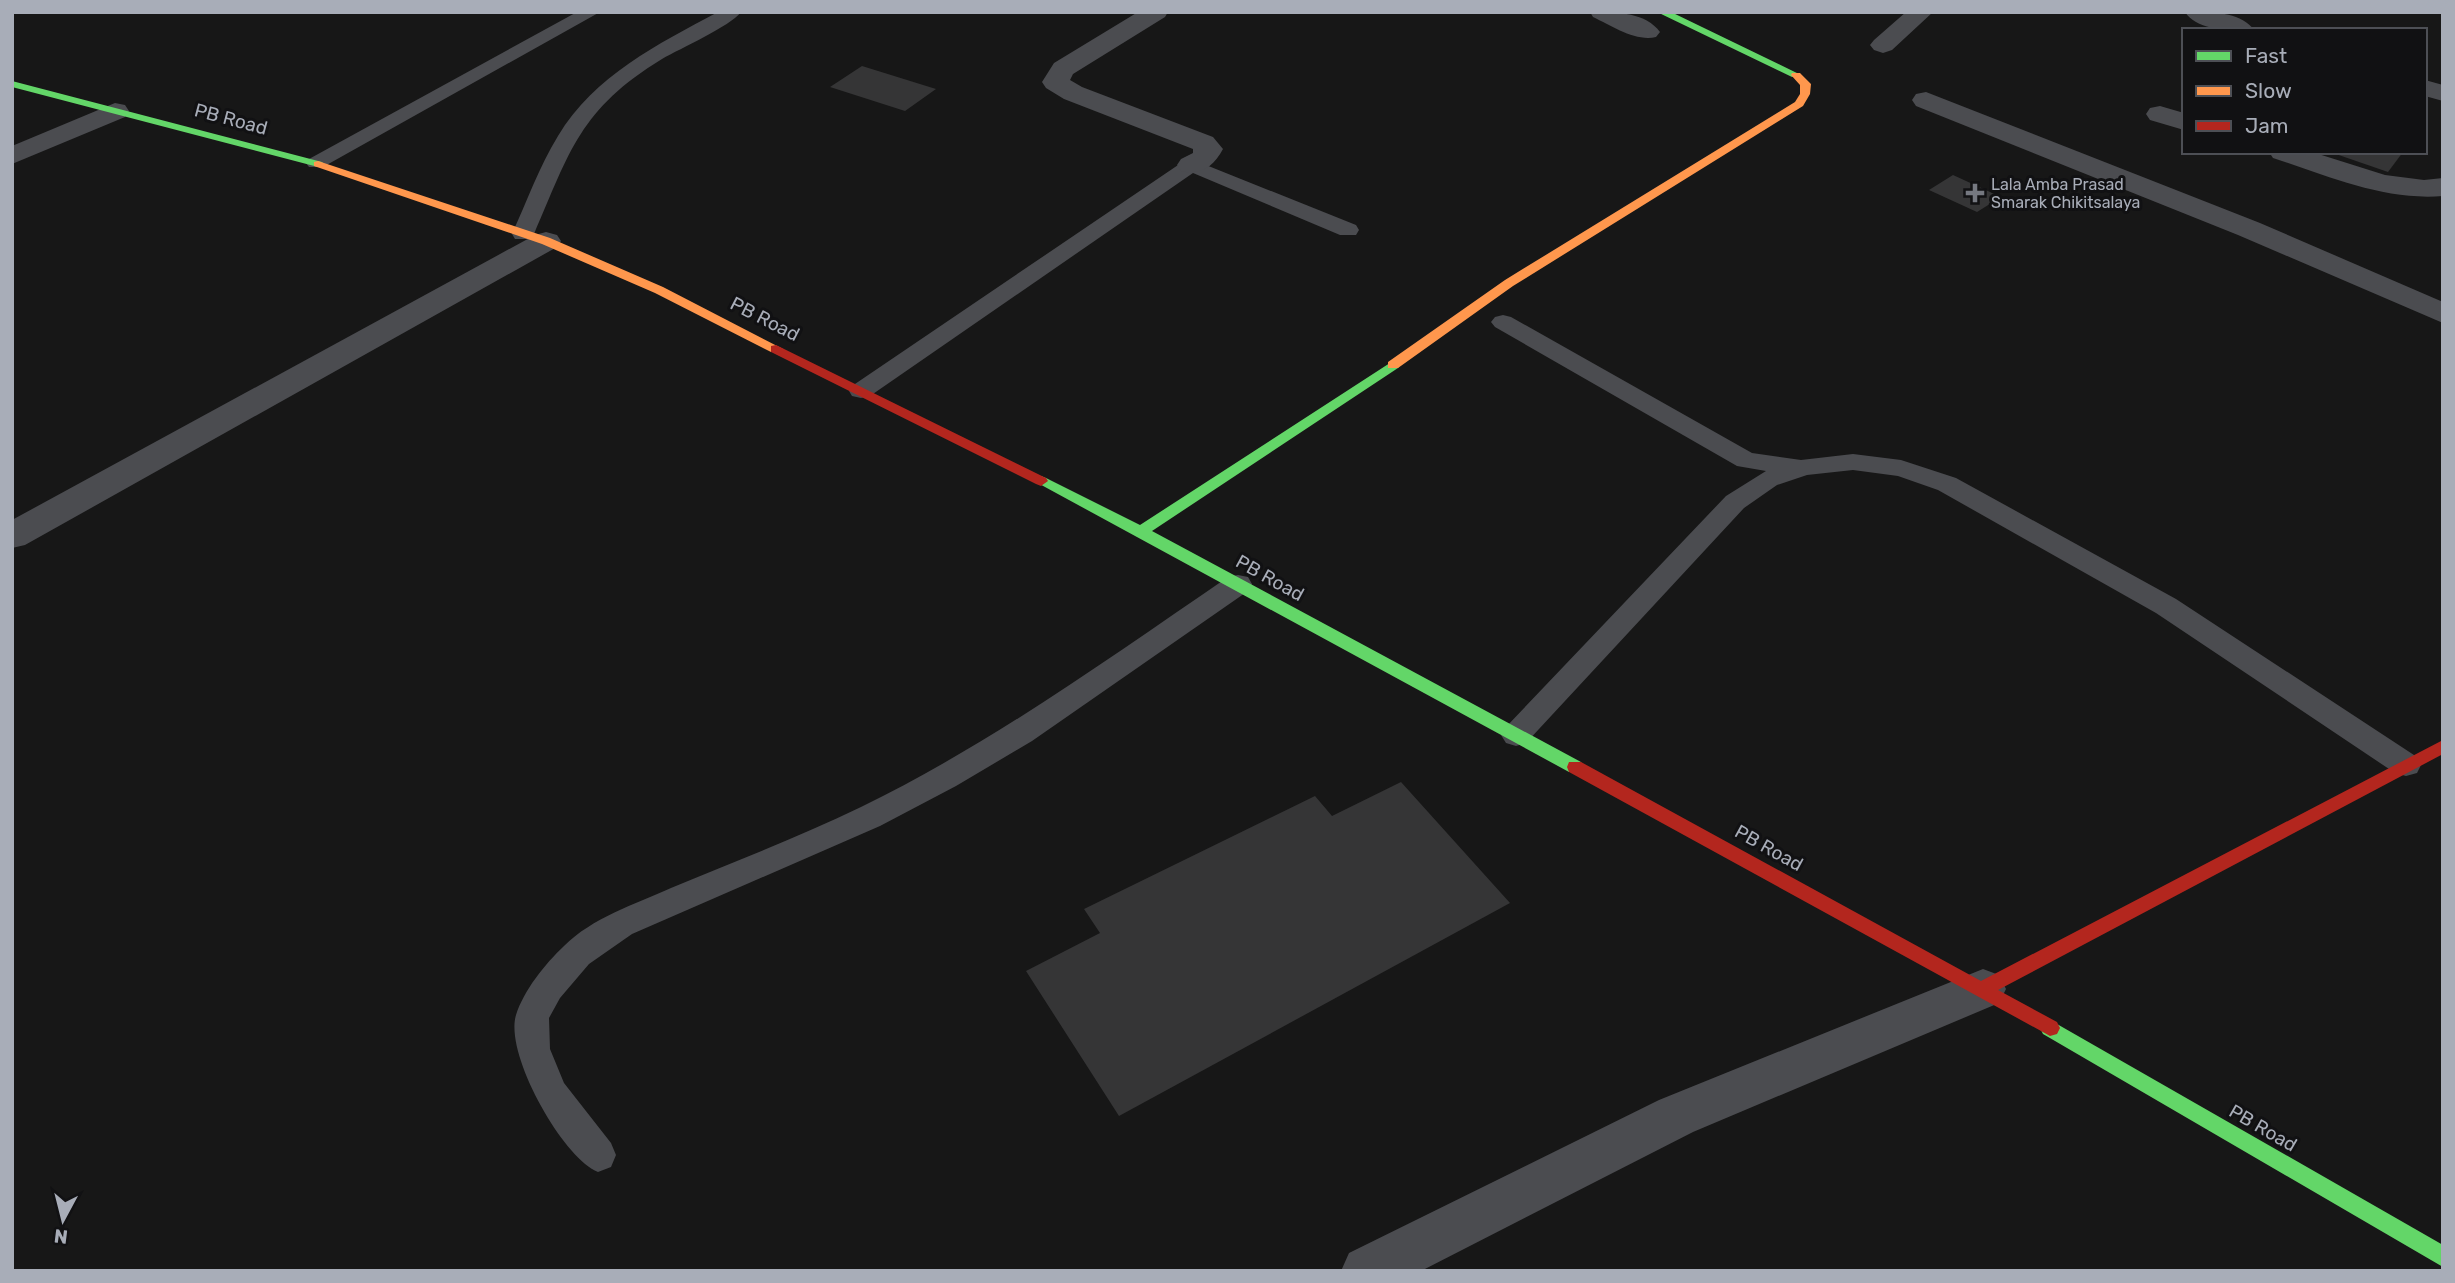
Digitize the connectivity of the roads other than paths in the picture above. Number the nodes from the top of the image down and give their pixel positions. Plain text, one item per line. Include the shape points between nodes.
1 (591, 12) edge
2 (732, 12) edge
3 (1156, 12) edge
4 (1602, 12) edge
5 (1920, 12) edge
6 (2197, 12) edge
7 (1655, 22) edge
8 (2236, 28) edge
9 (1882, 45) dead end
10 (12, 84) edge
11 (1926, 100) dead end
12 (115, 111) junction
13 (2290, 154) edge
14 (12, 156) edge
15 (316, 163) junction
16 (1191, 165) junction
17 (2443, 187) edge
18 (1348, 230) dead end
19 (535, 238) junction
20 (2443, 314) edge
21 (1503, 323) dead end
22 (861, 391) junction
23 (1804, 467) junction
24 (1141, 531) junction
25 (12, 536) edge
26 (1238, 584) junction
27 (1516, 735) junction
28 (2443, 746) edge
29 (2406, 765) junction
30 (1983, 989) junction
31 (598, 1155) dead end
32 (2443, 1257) edge
33 (1367, 1271) edge

1 - 15 lane
2 - 19 lane via 672,44 600,96 572,131
3 - 16 street via 1063,69 1055,82 1203,143 1209,149
4 - 7 street
5 - 9 street
6 - 8 street
7 - 24 street via 1791,71 1806,84 1805,94 1799,104 1509,283
10 - 12 street, PB Road
11 - 20 street via 2249,229
12 - 14 street
12 - 15 street, PB Road
13 - 17 street via 2381,182
15 - 19 street, PB Road
16 - 18 lane
16 - 22 lane
19 - 22 street, PB Road via 659,290
19 - 25 street
21 - 23 lane via 1746,460
22 - 24 street, PB Road
23 - 27 lane via 1768,479 1735,502
23 - 29 lane via 1853,462 1901,468 1947,484 2166,606
24 - 26 street, PB Road
26 - 27 street, PB Road
26 - 31 lane via 1022,733 945,778 869,817 621,925 578,954 548,988 532,1017 533,1049 551,1093
27 - 30 street, PB Road
28 - 29 street
29 - 30 street
30 - 32 street, PB Road
30 - 33 street via 1676,1116

